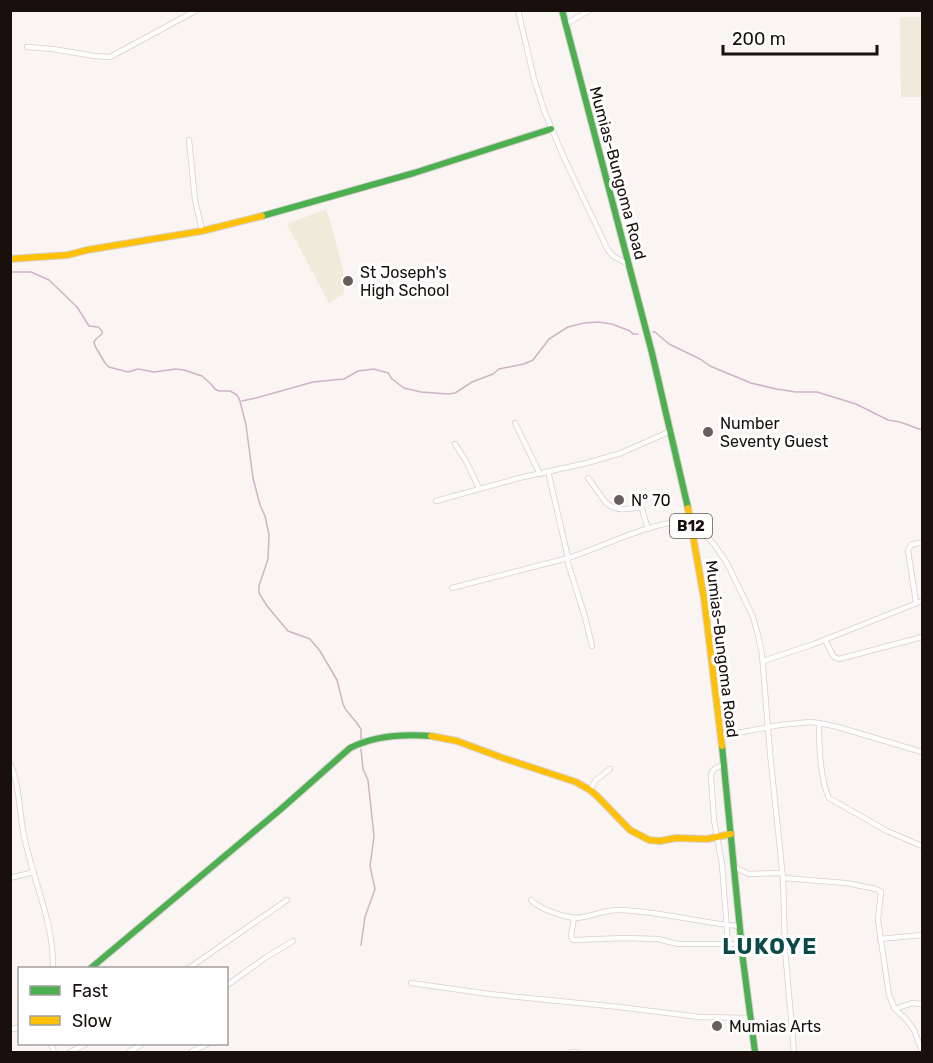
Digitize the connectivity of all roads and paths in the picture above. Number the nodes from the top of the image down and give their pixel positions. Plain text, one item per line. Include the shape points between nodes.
1 (196, 10) edge
2 (518, 10) edge
3 (562, 10) edge
4 (590, 10) edge
5 (566, 24) junction
6 (27, 47) dead end
7 (551, 129) junction
8 (189, 140) dead end
9 (202, 231) junction
10 (10, 259) edge
11 (628, 264) junction
12 (515, 423) dead end
13 (671, 431) junction
14 (455, 444) dead end
15 (548, 471) junction
16 (540, 474) junction
17 (588, 478) dead end
18 (479, 488) junction
19 (436, 501) dead end
20 (690, 520) junction
21 (648, 529) junction
22 (693, 535) junction
23 (922, 542) edge
24 (568, 558) junction
25 (452, 588) dead end
26 (922, 601) edge
27 (916, 603) junction
28 (922, 637) edge
29 (825, 640) junction
30 (592, 646) dead end
31 (763, 661) junction
32 (819, 723) junction
33 (768, 728) junction
34 (721, 736) junction
35 (922, 752) edge
36 (10, 763) edge
37 (724, 765) junction
38 (610, 769) dead end
39 (590, 790) junction
40 (728, 803) junction
41 (713, 806) junction
42 (731, 834) junction
43 (718, 841) junction
44 (732, 842) junction
45 (922, 846) edge
46 (722, 864) junction
47 (734, 865) junction
48 (34, 872) junction
49 (783, 876) junction
50 (10, 878) edge
51 (723, 881) junction
52 (735, 881) junction
53 (287, 900) dead end
54 (531, 900) dead end
55 (725, 902) junction
56 (737, 902) junction
57 (574, 918) junction
58 (726, 925) junction
59 (739, 926) junction
60 (922, 935) edge
61 (880, 939) junction
62 (293, 941) dead end
63 (728, 944) junction
64 (741, 944) junction
65 (53, 967) edge
66 (93, 967) edge
67 (192, 967) edge
68 (411, 983) dead end
69 (228, 985) edge
70 (922, 1004) edge
71 (895, 1009) junction
72 (749, 1018) junction
73 (84, 1045) edge
74 (205, 1045) edge
75 (922, 1051) edge
76 (571, 1052) edge
77 (70, 1053) edge
78 (191, 1053) edge
79 (576, 1053) edge
80 (755, 1053) edge
81 (794, 1053) edge

1 - 6 street via 110,57
2 - 7 street
3 - 5 main road, Mumias-Bungoma Road / B12
4 - 5 street
5 - 11 main road, Mumias-Bungoma Road / B12
7 - 9 main road via 364,188
7 - 11 street via 605,246
8 - 9 street
9 - 10 main road via 59,256
11 - 13 main road, Mumias-Bungoma Road / B12
12 - 16 street
13 - 15 street via 615,455
13 - 20 main road, Mumias-Bungoma Road / B12
14 - 18 street
15 - 16 street
15 - 24 street
16 - 18 street
17 - 21 street via 610,506 641,507
18 - 19 street
20 - 21 street
20 - 22 main road, Mumias-Bungoma Road / B12
21 - 24 street
22 - 31 street via 706,537 727,563 753,617
22 - 34 main road, Mumias-Bungoma Road / B12
23 - 27 street via 908,548
24 - 25 street
24 - 30 street
26 - 27 street
27 - 29 street
28 - 29 street via 839,659
29 - 31 street
31 - 33 street
32 - 33 street
32 - 35 street
32 - 45 street via 822,769 829,798
33 - 34 street
33 - 49 street
34 - 37 main road, Mumias-Bungoma Road / B12
36 - 48 street
37 - 40 main road, Mumias-Bungoma Road / B12
37 - 41 street via 712,771
38 - 39 street
39 - 43 main road via 626,828 650,840
39 - 66 main road via 448,738 392,737 357,744
40 - 41 street
40 - 42 main road, Mumias-Bungoma Road / B12
41 - 43 street
42 - 43 main road
42 - 44 main road, Mumias-Bungoma Road / B12
43 - 44 street
43 - 46 street
44 - 47 main road, Mumias-Bungoma Road / B12
46 - 47 street
46 - 51 street
47 - 49 street via 749,874
47 - 52 main road, Mumias-Bungoma Road / B12
48 - 50 street
48 - 65 street via 50,932
49 - 61 street via 880,891
49 - 81 street
51 - 52 street
51 - 55 street
52 - 56 main road, Mumias-Bungoma Road / B12
53 - 67 street
54 - 57 street via 537,906
55 - 56 street
55 - 58 street
56 - 59 main road, Mumias-Bungoma Road / B12
57 - 58 street via 619,910
57 - 63 street via 574,940 624,938
58 - 59 street
58 - 63 street
59 - 64 main road, Mumias-Bungoma Road / B12
60 - 61 street
61 - 71 street
62 - 69 street
63 - 64 street
64 - 72 main road, Mumias-Bungoma Road / B12
68 - 72 street via 699,1017
70 - 71 street
71 - 75 street via 910,1024
72 - 80 main road, Mumias-Bungoma Road / B12
73 - 77 street
74 - 78 street
76 - 79 street

